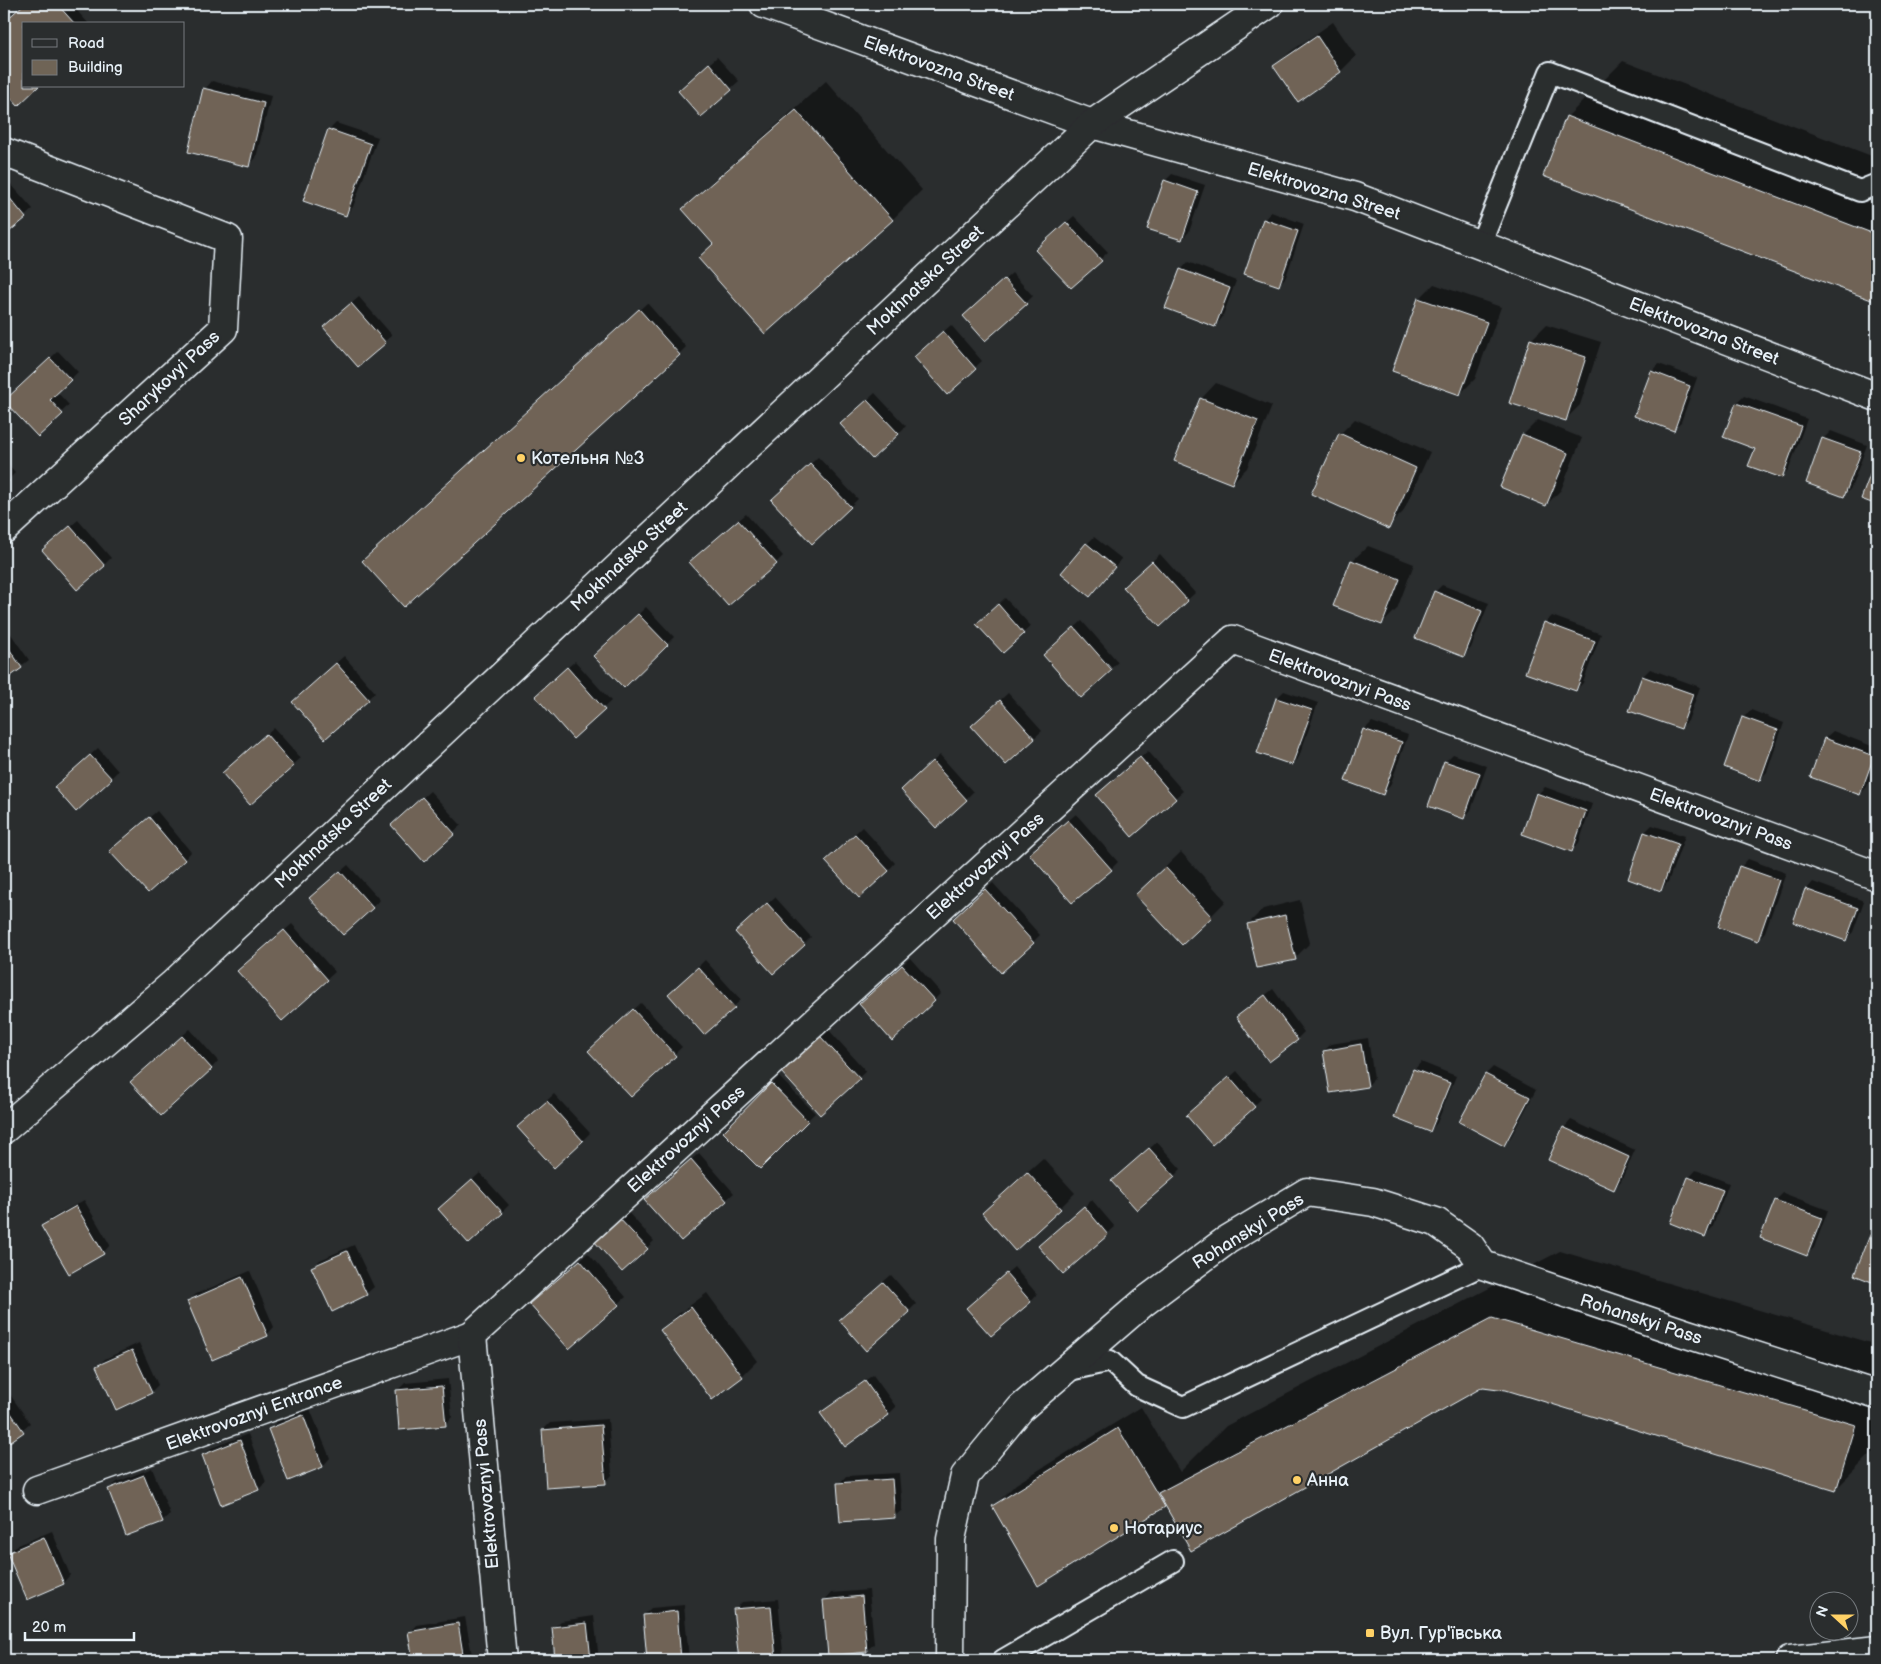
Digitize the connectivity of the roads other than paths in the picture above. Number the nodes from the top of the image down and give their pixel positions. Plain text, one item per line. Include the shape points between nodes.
1 (764, 4) edge
2 (1269, 4) edge
3 (1092, 124) junction
4 (4, 152) edge
5 (1877, 184) edge
6 (1480, 245) junction
7 (1877, 397) edge
8 (4, 529) edge
9 (1877, 876) edge
10 (4, 1129) edge
11 (1483, 1265) junction
12 (472, 1335) junction
13 (1064, 1371) junction
14 (1877, 1395) edge
15 (37, 1490) dead end
16 (1173, 1561) dead end
17 (1877, 1650) edge
18 (502, 1660) edge
19 (950, 1660) edge
20 (1003, 1660) edge
21 (1790, 1660) edge

1 - 3 street, Elektrovozna Street
2 - 3 street, Mokhnatska Street
3 - 6 street, Elektrovozna Street via 1356,197
3 - 10 street, Mokhnatska Street via 172,985
4 - 8 street, Sharykovyi Pass via 228,239 224,329
5 - 6 lane via 1860,191 1550,72
6 - 7 street, Elektrovozna Street
9 - 12 street, Elektrovoznyi Pass via 1233,640
11 - 13 lane via 1183,1407 1137,1386 1110,1361
11 - 13 street, Rohanskyi Pass via 1470,1246 1436,1222 1373,1202 1307,1192 1227,1240 1144,1302
11 - 14 street, Rohanskyi Pass
12 - 15 street, Elektrovoznyi Entrance
12 - 18 street, Elektrovoznyi Pass
13 - 19 street, Rohanskyi Pass via 1021,1408 965,1476 951,1539
16 - 20 lane
17 - 21 street

